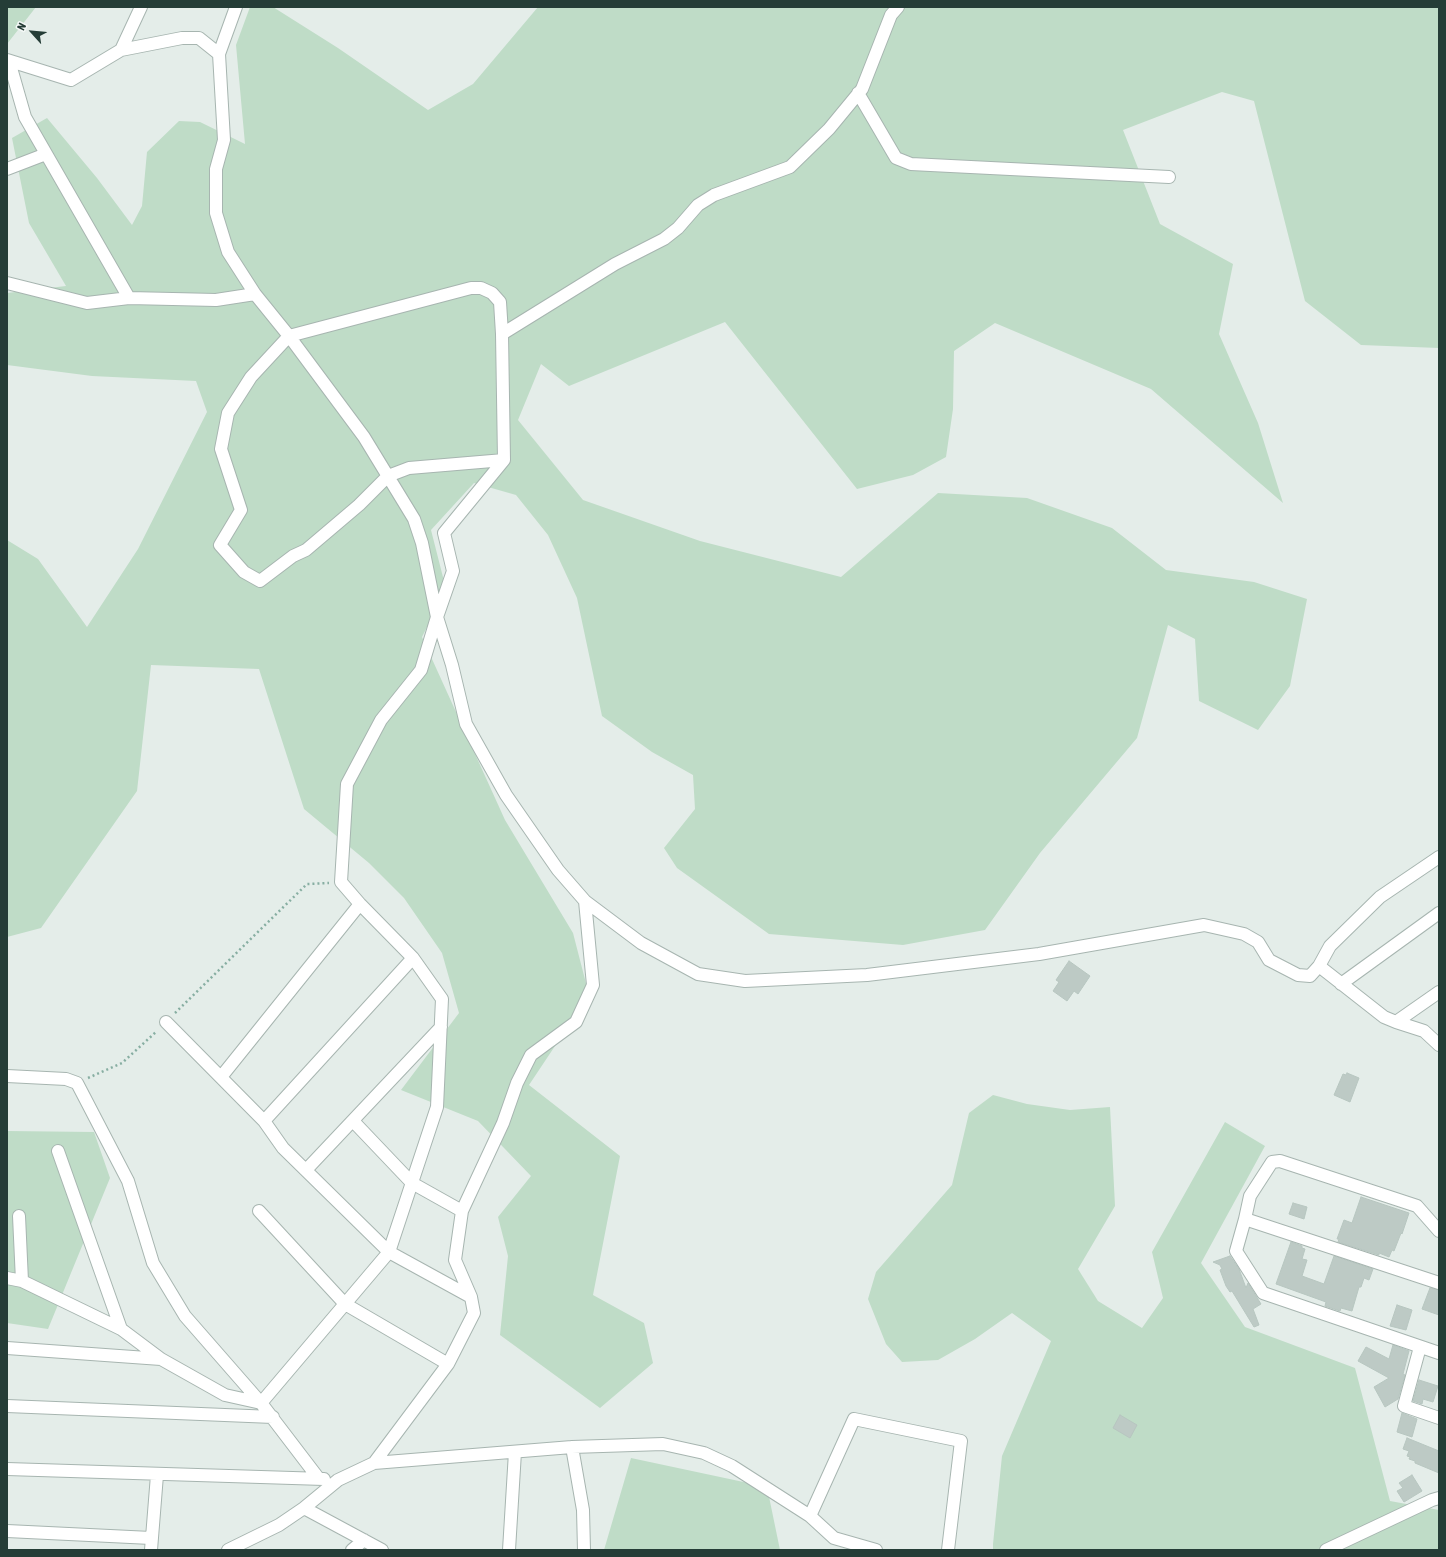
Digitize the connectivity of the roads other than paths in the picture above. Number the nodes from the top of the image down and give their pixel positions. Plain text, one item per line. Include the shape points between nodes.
1 (141, 7) edge
2 (236, 7) edge
3 (898, 7) edge
4 (121, 50) junction
5 (219, 54) junction
6 (8, 60) edge
7 (858, 93) junction
8 (13, 96) edge
9 (46, 154) junction
10 (7, 170) edge
11 (1169, 177) dead end
12 (7, 283) edge
13 (255, 294) junction
14 (129, 298) junction
15 (502, 334) junction
16 (289, 336) junction
17 (504, 460) junction
18 (388, 476) junction
19 (437, 616) junction
20 (1439, 857) edge
21 (585, 901) junction
22 (360, 904) junction
23 (1439, 913) edge
24 (413, 958) junction
25 (1319, 966) junction
26 (1341, 984) junction
27 (1439, 992) edge
28 (166, 1022) road end
29 (1396, 1022) junction
30 (441, 1027) junction
31 (1439, 1045) edge
32 (7, 1076) edge
33 (221, 1077) junction
34 (264, 1121) junction
35 (353, 1121) junction
36 (58, 1151) dead end
37 (306, 1170) junction
38 (412, 1183) junction
39 (259, 1211) dead end
40 (462, 1211) junction
41 (19, 1216) dead end
42 (1245, 1219) junction
43 (1439, 1230) edge
44 (389, 1252) junction
45 (7, 1278) edge
46 (22, 1281) junction
47 (1439, 1283) edge
48 (471, 1297) junction
49 (345, 1304) junction
50 (121, 1329) junction
51 (1420, 1347) junction
52 (7, 1348) edge
53 (1439, 1353) edge
54 (161, 1359) junction
55 (448, 1364) junction
56 (261, 1403) junction
57 (7, 1406) edge
58 (273, 1417) junction
59 (1439, 1418) edge
60 (572, 1447) junction
61 (515, 1452) junction
62 (374, 1463) junction
63 (7, 1469) edge
64 (157, 1475) junction
65 (319, 1479) junction
66 (338, 1480) junction
67 (1439, 1498) edge
68 (304, 1508) junction
69 (810, 1516) junction
70 (7, 1531) edge
71 (364, 1540) junction
72 (151, 1544) edge
73 (228, 1550) edge
74 (352, 1550) edge
75 (382, 1550) edge
76 (509, 1550) edge
77 (584, 1550) edge
78 (876, 1550) edge
79 (948, 1550) edge
80 (1326, 1550) edge

1 - 4 street
2 - 5 street
3 - 7 street via 891,15 862,89
4 - 5 street via 182,38 200,38
4 - 6 street via 71,80
5 - 13 street via 224,140 216,169 216,213 228,252
6 - 8 street
7 - 11 street via 896,158 911,164
7 - 15 street via 828,129 790,167 714,196 698,205 678,228 664,239 615,264
8 - 9 street
9 - 10 street
9 - 14 street
12 - 14 street via 87,303
13 - 14 street via 216,300
13 - 16 street
15 - 16 street via 500,302 492,293 481,288 471,288
15 - 17 street
16 - 18 street via 364,437
16 - 18 street via 251,377 228,413 221,449 241,510 220,545 244,572 260,580 293,556 306,550 359,505
17 - 18 street via 409,468
17 - 19 street via 444,533 453,571
18 - 19 street via 414,519 422,543
19 - 21 street via 466,724 506,795 558,870
19 - 22 street via 422,670 381,720 347,784 341,882
20 - 25 street via 1380,897 1330,946
21 - 25 street via 641,943 698,974 745,981 867,975 1039,954 1204,925 1244,934 1258,942 1269,960 1298,975 1310,976
21 - 40 street via 593,985 576,1022 531,1055
22 - 24 street
22 - 33 street
23 - 26 street
24 - 30 street via 442,999
24 - 34 street
25 - 26 street
26 - 29 street via 1384,1017
27 - 29 street
28 - 33 street
29 - 31 street via 1424,1031
30 - 35 street
30 - 38 street via 437,1107
32 - 56 street via 66,1079 77,1083 128,1181 153,1263 185,1316
33 - 34 street
34 - 37 street via 283,1148
35 - 37 street
35 - 38 street
36 - 50 street
37 - 44 street
38 - 40 street
38 - 44 street
39 - 49 street
40 - 48 street via 455,1260
41 - 46 street
42 - 43 street via 1250,1196 1272,1162 1280,1161 1417,1206
42 - 47 street
42 - 51 street via 1236,1251 1264,1293
44 - 48 street
44 - 49 street
45 - 46 street
46 - 50 street
48 - 55 street via 474,1313
49 - 55 street
49 - 56 street
50 - 54 street
51 - 53 street
51 - 59 street via 1404,1406
52 - 54 street
54 - 56 street via 225,1395
55 - 62 street
56 - 58 street
57 - 58 street
58 - 65 street
60 - 61 street
60 - 69 street via 663,1444 704,1453 732,1466
60 - 77 street via 583,1510
61 - 62 street
61 - 76 street
62 - 66 street
63 - 64 street
64 - 65 street
64 - 72 street
65 - 66 street
66 - 68 street
67 - 80 street
68 - 71 street
68 - 73 street via 279,1525
69 - 78 street via 834,1538
69 - 79 street via 854,1419 961,1441
70 - 72 street
71 - 74 street
71 - 75 street

